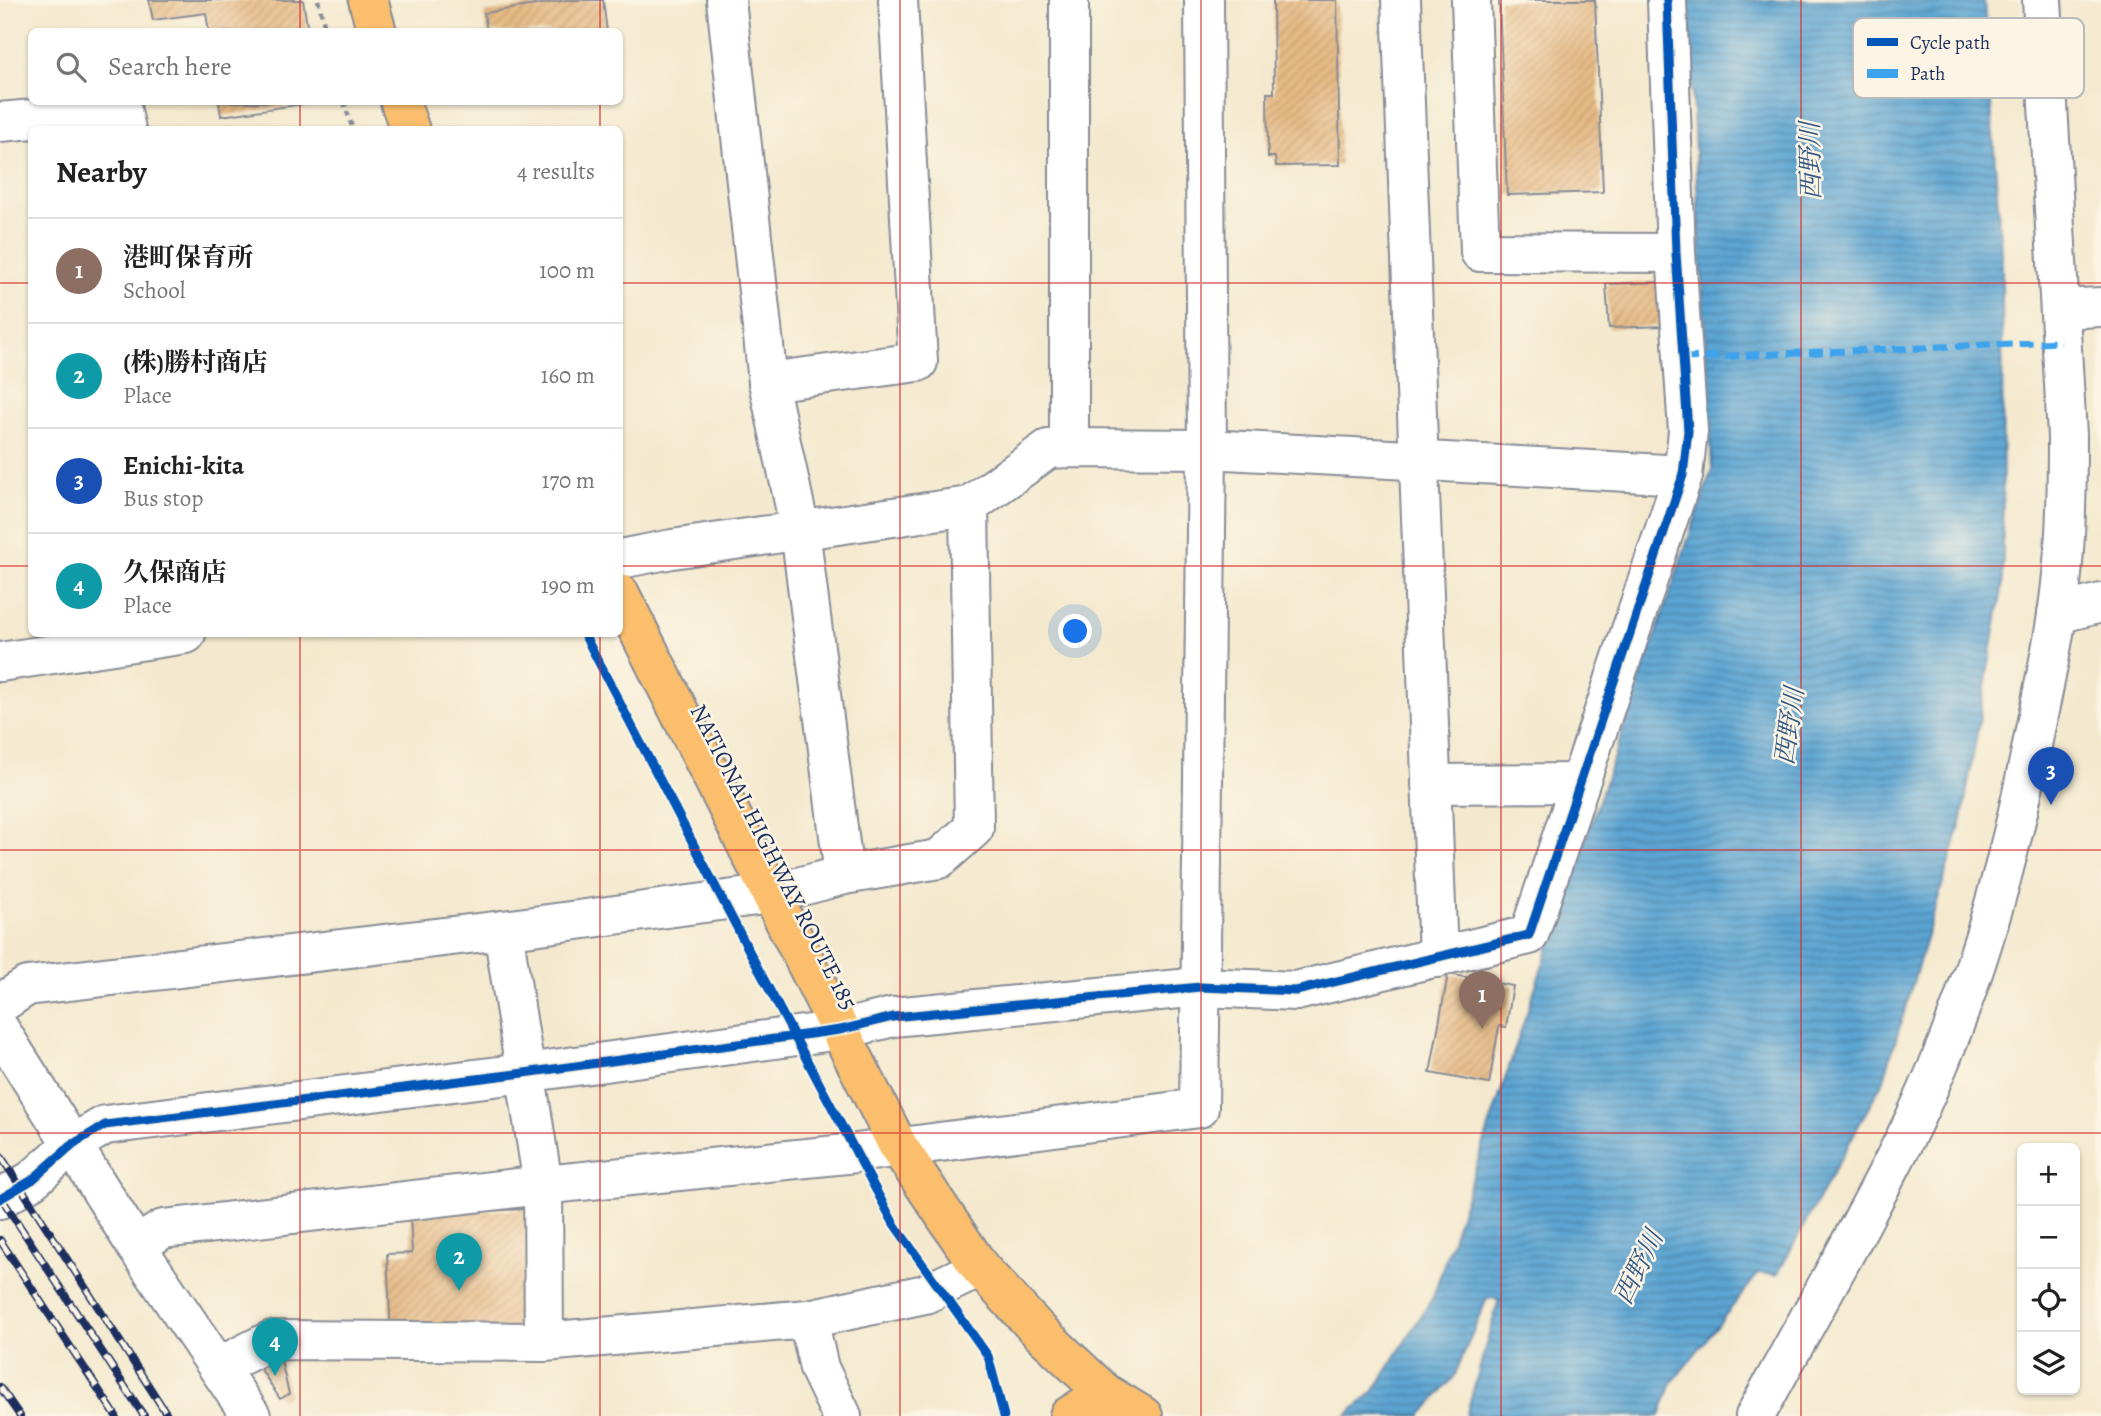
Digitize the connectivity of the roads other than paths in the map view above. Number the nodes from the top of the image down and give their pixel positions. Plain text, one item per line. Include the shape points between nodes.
1 (368, 0) edge
2 (726, 0) edge
3 (898, 0) edge
4 (1069, 0) edge
5 (1203, 0) edge
6 (1401, 0) edge
7 (1471, 0) edge
8 (1667, 0) edge
9 (2042, 0) edge
10 (2043, 18) edge
11 (376, 28) edge
12 (2048, 98) edge
13 (401, 105) edge
14 (0, 122) edge
15 (125, 126) edge
16 (409, 126) edge
17 (1676, 253) junction
18 (2101, 307) edge
19 (2060, 309) junction
20 (768, 382) junction
21 (1069, 448) junction
22 (1207, 449) junction
23 (1419, 460) junction
24 (1683, 475) junction
25 (969, 506) junction
26 (800, 530) junction
27 (623, 559) edge
28 (623, 600) edge
29 (2101, 603) edge
30 (2057, 614) junction
31 (166, 637) edge
32 (0, 662) edge
33 (1579, 783) junction
34 (1431, 784) junction
35 (844, 875) junction
36 (771, 894) junction
37 (503, 930) junction
38 (1438, 958) junction
39 (1200, 987) junction
40 (0, 1004) edge
41 (840, 1030) junction
42 (0, 1031) edge
43 (524, 1073) junction
44 (73, 1144) junction
45 (898, 1146) junction
46 (543, 1185) junction
47 (0, 1199) edge
48 (136, 1246) junction
49 (980, 1268) junction
50 (808, 1319) junction
51 (544, 1342) junction
52 (218, 1367) junction
53 (1101, 1404) edge
54 (251, 1416) edge
55 (842, 1416) edge
56 (1069, 1416) edge
57 (1143, 1416) edge
58 (1755, 1416) edge

1 - 11 main road
2 - 20 street
3 - 20 street via 918,362
4 - 21 street
5 - 22 street
6 - 23 street
7 - 17 street via 1480,252
8 - 17 street
9 - 10 street
12 - 19 street
13 - 16 main road
14 - 15 street via 122,111
17 - 24 street via 1688,430
18 - 19 street
19 - 30 street via 2067,488
20 - 26 street
21 - 22 street
21 - 25 street via 1048,449
22 - 23 street
22 - 39 street
23 - 24 street
23 - 34 street
24 - 33 street
25 - 26 street
25 - 35 street via 974,828 939,859
26 - 27 street
26 - 35 street
28 - 36 main road, NATIONAL HIGHWAY ROUTE 185
29 - 30 street
30 - 58 street via 2023,793 1962,1004 1915,1116
31 - 32 street
33 - 34 street
33 - 38 street via 1529,935
34 - 38 street
35 - 36 street
36 - 37 street
36 - 41 main road, NATIONAL HIGHWAY ROUTE 185
37 - 40 street via 27,986
37 - 43 street
38 - 39 street via 1296,990
39 - 41 street via 893,1017
39 - 45 street via 1199,1108
41 - 43 street
41 - 45 main road, NATIONAL HIGHWAY ROUTE 185
42 - 44 street
43 - 44 street via 105,1125
43 - 46 street
44 - 47 street via 32,1180
44 - 48 street
45 - 46 street
45 - 49 main road, NATIONAL HIGHWAY ROUTE 185
46 - 48 street via 163,1229
46 - 51 street
48 - 52 street
49 - 50 street via 925,1294
49 - 53 main road, NATIONAL HIGHWAY ROUTE 185
50 - 51 street
50 - 55 street via 819,1368
51 - 52 street via 272,1340
52 - 54 street
53 - 56 main road
53 - 57 main road, NATIONAL HIGHWAY ROUTE 185

